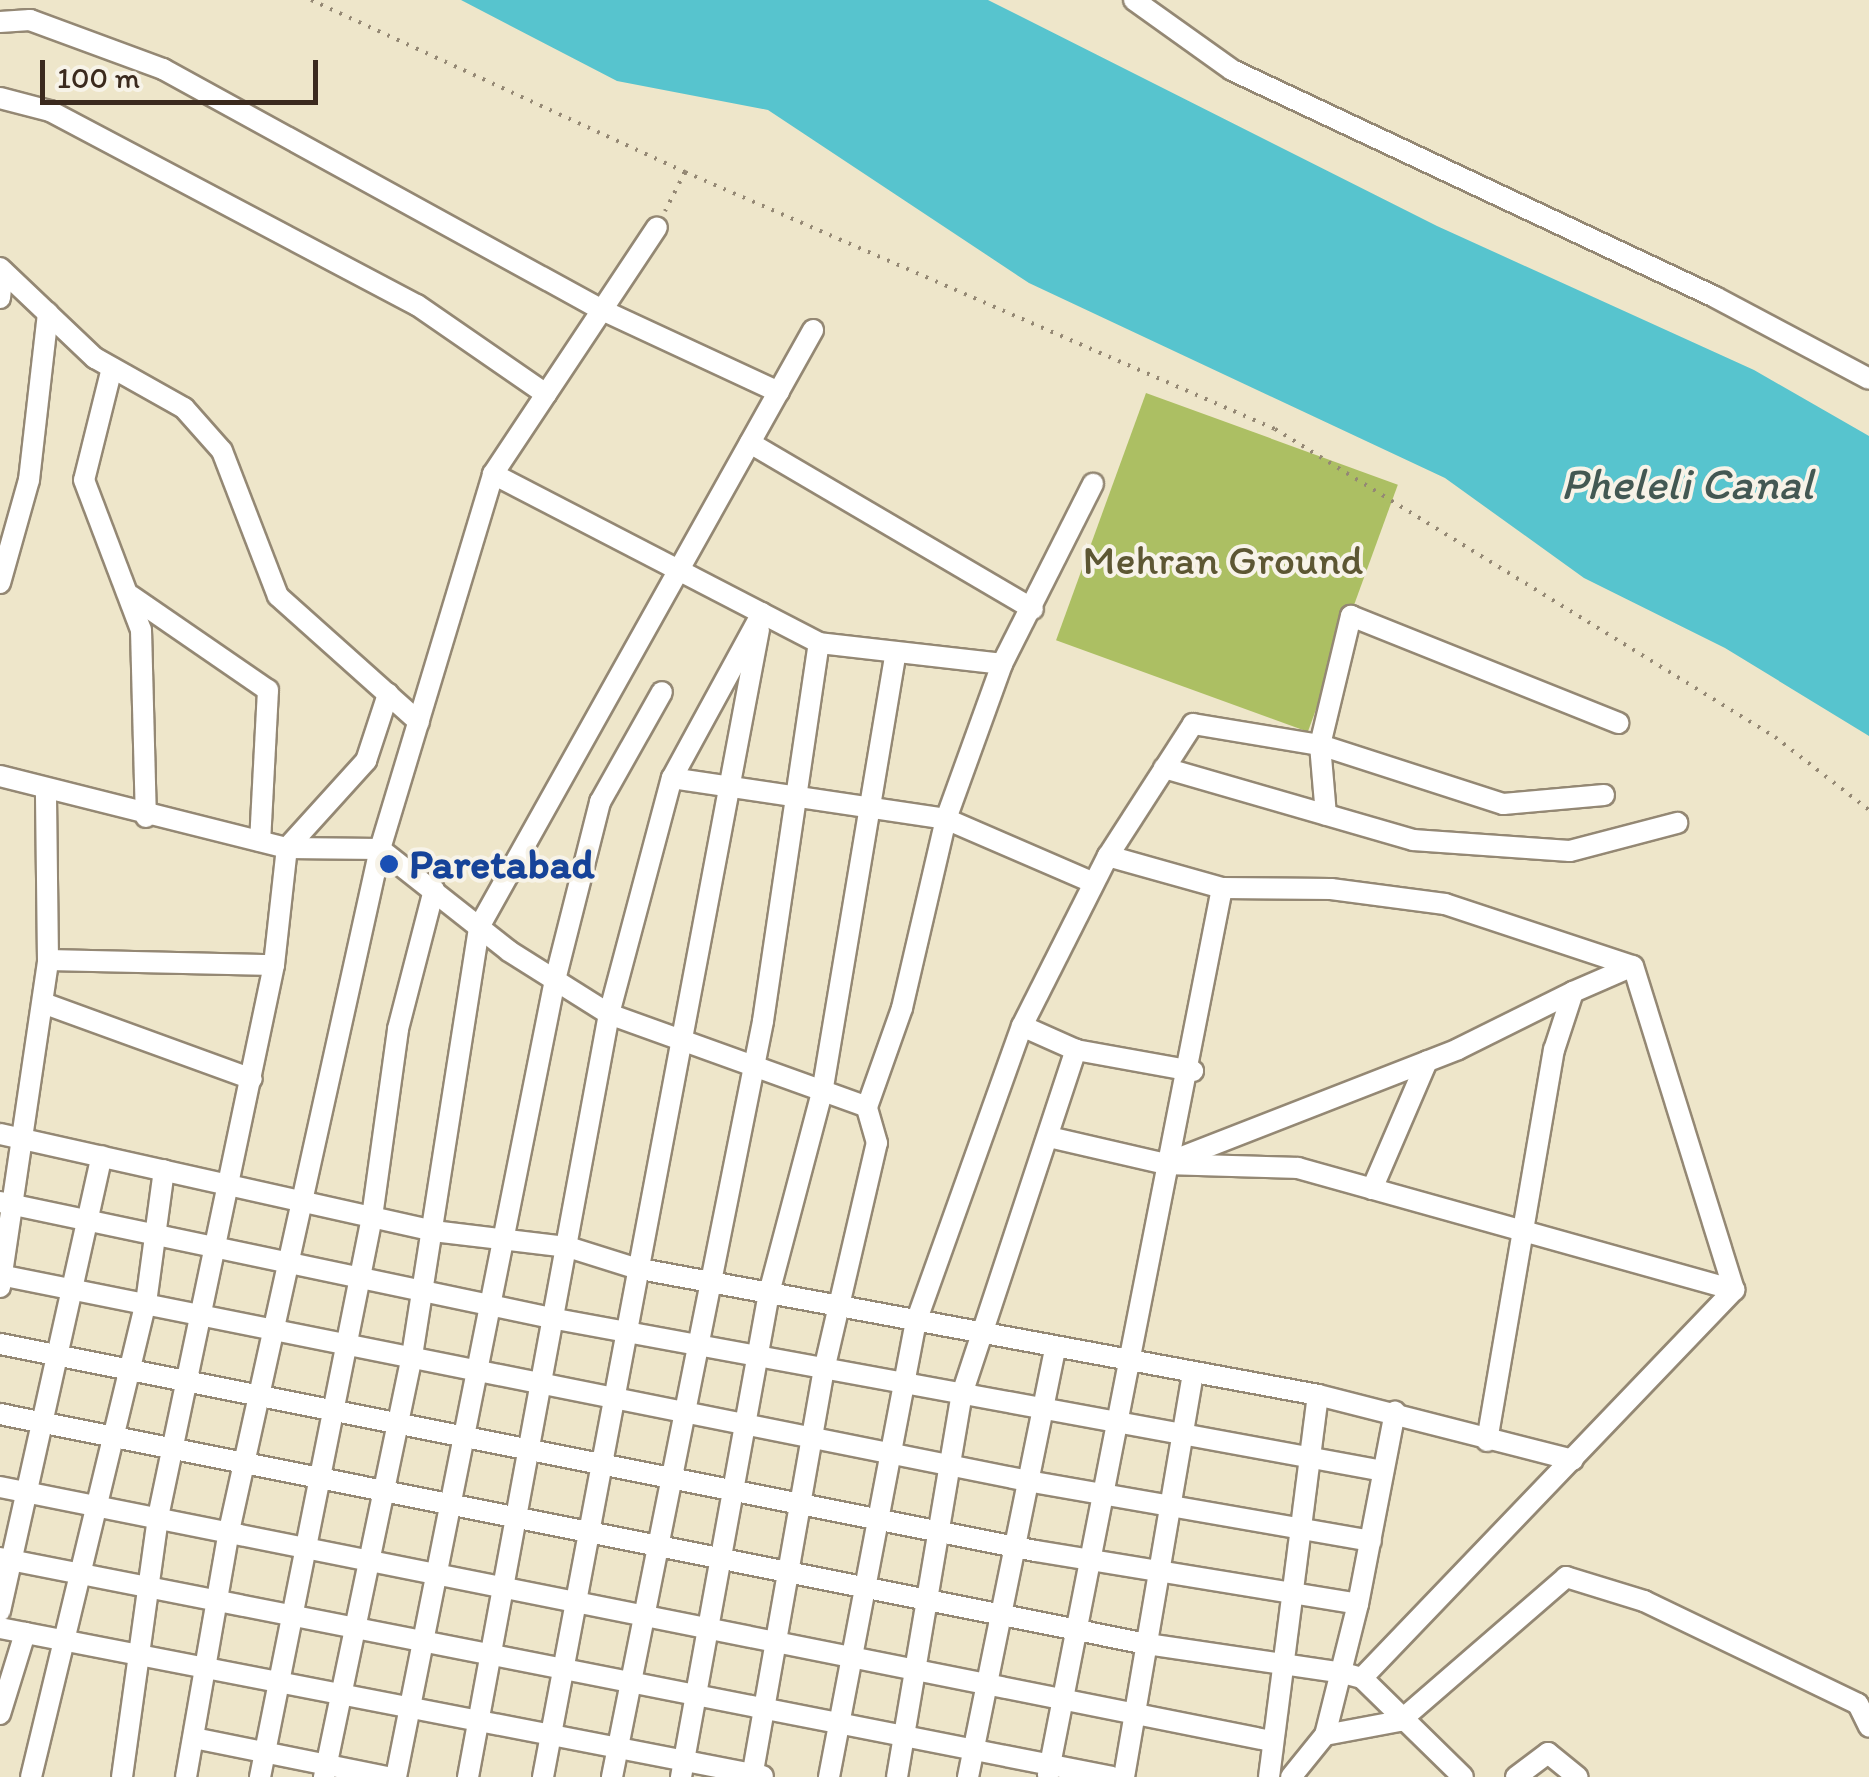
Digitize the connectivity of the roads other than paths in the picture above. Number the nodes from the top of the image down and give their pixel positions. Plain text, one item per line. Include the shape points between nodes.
1 (1134, 0) edge
2 (0, 22) edge
3 (0, 98) edge
4 (657, 226) road end
5 (2, 269) edge
6 (0, 298) edge
7 (602, 310) junction
8 (48, 313) junction
9 (813, 330) dead end
10 (112, 368) junction
11 (1869, 379) edge
12 (778, 392) junction
13 (546, 394) junction
14 (750, 443) junction
15 (493, 474) junction
16 (1093, 484) dead end
17 (678, 572) junction
18 (0, 582) edge
19 (131, 596) junction
20 (1033, 609) junction
21 (762, 613) junction
22 (819, 642) junction
23 (896, 652) junction
24 (1002, 664) junction
25 (662, 692) dead end
26 (388, 694) junction
27 (418, 722) junction
28 (1618, 723) dead end
29 (1320, 746) junction
30 (1164, 768) junction
31 (0, 777) edge
32 (672, 778) junction
33 (46, 793) junction
34 (732, 793) junction
35 (1604, 795) dead end
36 (800, 797) junction
37 (872, 804) junction
38 (1326, 814) junction
39 (146, 817) junction
40 (946, 819) junction
41 (1677, 823) dead end
42 (260, 841) junction
43 (287, 848) junction
44 (380, 849) junction
45 (1108, 856) junction
46 (1094, 883) junction
47 (1222, 888) junction
48 (434, 890) junction
49 (479, 927) junction
50 (48, 960) junction
51 (274, 965) junction
52 (1633, 966) junction
53 (555, 980) junction
54 (1573, 992) junction
55 (43, 1003) junction
56 (609, 1014) junction
57 (1022, 1026) junction
58 (684, 1046) junction
59 (1076, 1050) junction
60 (1427, 1062) junction
61 (1193, 1070) junction
62 (750, 1072) junction
63 (252, 1079) junction
64 (822, 1093) junction
65 (867, 1107) junction
66 (0, 1134) edge
67 (1049, 1137) junction
68 (26, 1138) junction
69 (102, 1156) junction
70 (1166, 1164) junction
71 (164, 1170) junction
72 (230, 1184) junction
73 (1372, 1188) junction
74 (300, 1202) junction
75 (8, 1204) edge
76 (372, 1217) junction
77 (86, 1220) junction
78 (432, 1231) junction
79 (1530, 1233) junction
80 (154, 1236) junction
81 (498, 1238) junction
82 (568, 1247) junction
83 (216, 1248) junction
84 (288, 1265) junction
85 (635, 1268) junction
86 (358, 1278) junction
87 (1, 1280) edge
88 (704, 1281) junction
89 (68, 1287) junction
90 (1734, 1290) junction
91 (422, 1291) junction
92 (769, 1292) junction
93 (840, 1302) junction
94 (146, 1303) junction
95 (490, 1304) junction
96 (203, 1313) junction
97 (556, 1319) junction
98 (916, 1322) junction
99 (272, 1328) junction
100 (625, 1332) junction
101 (980, 1334) junction
102 (342, 1343) junction
103 (0, 1344) edge
104 (693, 1344) junction
105 (1055, 1350) junction
106 (56, 1352) junction
107 (759, 1355) junction
108 (412, 1356) junction
109 (1124, 1360) junction
110 (127, 1367) junction
111 (478, 1369) junction
112 (824, 1370) junction
113 (1193, 1374) junction
114 (189, 1379) junction
115 (542, 1386) junction
116 (902, 1386) junction
117 (262, 1395) junction
118 (1318, 1396) junction
119 (961, 1397) junction
120 (614, 1399) junction
121 (332, 1408) junction
122 (682, 1412) junction
123 (1394, 1412) junction
124 (1044, 1413) junction
125 (0, 1414) edge
126 (399, 1420) junction
127 (41, 1421) junction
128 (1115, 1422) junction
129 (749, 1424) junction
130 (817, 1433) junction
131 (464, 1434) junction
132 (108, 1436) junction
133 (1182, 1436) junction
134 (1487, 1441) junction
135 (173, 1448) junction
136 (890, 1448) junction
137 (529, 1449) junction
138 (1314, 1458) junction
139 (1572, 1460) junction
140 (951, 1462) junction
141 (246, 1463) junction
142 (603, 1463) junction
143 (1384, 1471) junction
144 (316, 1477) junction
145 (671, 1478) junction
146 (1028, 1482) junction
147 (0, 1486) edge
148 (734, 1490) junction
149 (28, 1492) junction
150 (382, 1492) junction
151 (1104, 1494) junction
152 (802, 1501) junction
153 (448, 1504) junction
154 (1170, 1506) junction
155 (95, 1508) junction
156 (876, 1514) junction
157 (158, 1517) junction
158 (517, 1517) junction
159 (942, 1528) junction
160 (1305, 1530) junction
161 (229, 1531) junction
162 (587, 1532) junction
163 (1370, 1540) junction
164 (1012, 1545) junction
165 (659, 1547) junction
166 (305, 1548) junction
167 (1090, 1558) junction
168 (724, 1559) junction
169 (8, 1560) edge
170 (368, 1562) junction
171 (790, 1570) junction
172 (1158, 1571) junction
173 (80, 1574) junction
174 (435, 1577) junction
175 (152, 1585) junction
176 (864, 1585) junction
177 (505, 1589) junction
178 (927, 1596) junction
179 (1293, 1596) junction
180 (217, 1600) junction
181 (1358, 1604) junction
182 (577, 1605) junction
183 (0, 1611) edge
184 (1004, 1612) junction
185 (647, 1613) junction
186 (291, 1614) junction
187 (356, 1625) junction
188 (0, 1628) edge
189 (708, 1628) junction
190 (1078, 1628) junction
191 (26, 1633) junction
192 (67, 1639) junction
193 (778, 1640) junction
194 (423, 1642) junction
195 (1147, 1644) junction
196 (492, 1653) junction
197 (146, 1654) junction
198 (850, 1657) junction
199 (1282, 1664) junction
200 (205, 1666) junction
201 (562, 1669) junction
202 (919, 1670) junction
203 (1352, 1675) junction
204 (628, 1682) junction
205 (986, 1682) junction
206 (278, 1684) junction
207 (699, 1695) junction
208 (342, 1697) junction
209 (1065, 1700) junction
210 (766, 1710) junction
211 (411, 1711) junction
212 (1136, 1713) junction
213 (0, 1714) edge
214 (836, 1721) junction
215 (1400, 1721) junction
216 (480, 1726) junction
217 (1869, 1727) edge
218 (907, 1734) junction
219 (1326, 1735) junction
220 (550, 1737) junction
221 (194, 1738) junction
222 (1271, 1740) junction
223 (976, 1747) junction
224 (616, 1748) junction
225 (264, 1752) junction
226 (683, 1769) edge
227 (1049, 1770) edge
228 (325, 1771) edge
229 (757, 1776) edge
230 (31, 1777) edge
231 (122, 1777) edge
232 (186, 1777) edge
233 (260, 1777) edge
234 (387, 1777) edge
235 (396, 1777) edge
236 (468, 1777) edge
237 (543, 1777) edge
238 (612, 1777) edge
239 (828, 1777) edge
240 (897, 1777) edge
241 (968, 1777) edge
242 (1112, 1777) edge
243 (1124, 1777) edge
244 (1269, 1777) edge
245 (1291, 1777) edge
246 (1463, 1777) edge
247 (1516, 1777) edge
248 (1578, 1777) edge

1 - 11 street via 1232,70
2 - 7 street via 30,20 163,69
3 - 13 street via 50,111 417,305
4 - 7 street
5 - 6 street
5 - 8 street
7 - 12 street
7 - 13 street
8 - 10 street
8 - 18 street via 29,480
9 - 12 street
10 - 19 street via 84,480 110,564
10 - 26 street via 184,408 222,451 278,596
12 - 14 street
13 - 15 street
14 - 17 street
14 - 20 street
15 - 17 street
15 - 27 street
16 - 20 street
17 - 21 street
17 - 49 street
19 - 39 street via 141,630
19 - 42 street via 268,690
20 - 24 street
21 - 22 street
21 - 32 street
21 - 34 street
22 - 23 street
22 - 36 street
23 - 24 street
23 - 37 street
24 - 40 street
25 - 53 street via 600,802
26 - 27 street
26 - 43 street via 366,761
27 - 44 street
28 - 29 street via 1351,616
29 - 30 street via 1192,724
29 - 35 street via 1502,804
29 - 38 street
30 - 38 street
30 - 45 street
31 - 33 street
32 - 34 street
32 - 56 street
33 - 39 street
33 - 50 street
34 - 36 street
34 - 58 street
36 - 37 street
36 - 62 street
37 - 40 street
37 - 64 street
38 - 41 street via 1413,840 1570,852
39 - 42 street
40 - 46 street
40 - 65 street via 902,1008
42 - 43 street
43 - 44 street
43 - 51 street
44 - 48 street
44 - 74 street
45 - 46 street
45 - 47 street
46 - 57 street
47 - 52 street via 1331,888 1445,904
47 - 61 street
48 - 49 street
48 - 76 street via 398,1029
49 - 53 street
49 - 78 street
50 - 51 street
50 - 55 street
51 - 63 street
52 - 54 street
52 - 90 street
53 - 56 street
53 - 81 street
54 - 60 street
54 - 79 street via 1554,1050
55 - 63 street
55 - 68 street
56 - 58 street
56 - 82 street
57 - 59 street
57 - 98 street
58 - 62 street
58 - 85 street
59 - 61 street
59 - 67 street
60 - 70 street
60 - 73 street
61 - 70 street
62 - 64 street
62 - 88 street
63 - 72 street
64 - 65 street
64 - 92 street
65 - 93 street via 877,1143
66 - 68 street
67 - 70 street
67 - 101 street
68 - 69 street
68 - 75 street
69 - 71 street
69 - 77 street
70 - 73 street via 1298,1168
70 - 109 street
71 - 72 street
71 - 80 street
72 - 74 street
72 - 83 street
73 - 79 street
74 - 76 street
74 - 84 street
75 - 77 street
75 - 87 street
76 - 78 street
76 - 86 street
77 - 80 street
77 - 89 street
78 - 81 street
78 - 91 street
79 - 90 street
79 - 134 street
80 - 83 street
80 - 94 street
81 - 82 street
81 - 95 street
82 - 85 street
82 - 97 street
83 - 84 street
83 - 96 street
84 - 86 street
84 - 99 street
85 - 88 street
85 - 100 street
86 - 91 street
86 - 102 street
87 - 89 street
88 - 92 street
88 - 104 street
89 - 94 street
89 - 106 street
90 - 139 street
91 - 95 street
91 - 108 street
92 - 93 street
92 - 107 street
93 - 98 street
93 - 112 street
94 - 96 street
94 - 110 street
95 - 97 street
95 - 111 street
96 - 99 street
96 - 114 street
97 - 100 street
97 - 115 street
98 - 101 street
98 - 116 street
99 - 102 street
99 - 117 street
100 - 104 street
100 - 120 street
101 - 105 street
101 - 119 street
102 - 108 street
102 - 121 street
103 - 106 street
104 - 107 street
104 - 122 street
105 - 109 street
105 - 124 street
106 - 110 street
106 - 127 street
107 - 112 street
107 - 129 street
108 - 111 street
108 - 126 street
109 - 113 street
109 - 128 street
110 - 114 street
110 - 132 street
111 - 115 street
111 - 131 street
112 - 116 street
112 - 130 street
113 - 118 street
113 - 133 street
114 - 117 street
114 - 135 street
115 - 120 street
115 - 137 street
116 - 119 street
116 - 136 street
117 - 121 street
117 - 141 street
118 - 123 street
118 - 138 street
119 - 124 street
119 - 140 street
120 - 122 street
120 - 142 street
121 - 126 street
121 - 144 street
122 - 129 street
122 - 145 street
123 - 134 street
123 - 143 street
124 - 128 street
124 - 146 street
125 - 127 street
126 - 131 street
126 - 150 street
127 - 132 street
127 - 149 street
128 - 133 street
128 - 151 street
129 - 130 street
129 - 148 street
130 - 136 street
130 - 152 street
131 - 137 street
131 - 153 street
132 - 135 street
132 - 155 street
133 - 138 street
133 - 154 street
134 - 139 street
135 - 141 street
135 - 157 street
136 - 140 street
136 - 156 street
137 - 142 street
137 - 158 street
138 - 143 street
138 - 160 street
139 - 203 street
140 - 146 street
140 - 159 street
141 - 144 street
141 - 161 street
142 - 145 street
142 - 162 street
143 - 163 street
144 - 150 street
144 - 166 street
145 - 148 street
145 - 165 street
146 - 151 street
146 - 164 street
147 - 149 street
148 - 152 street
148 - 168 street
149 - 155 street
149 - 169 street
150 - 153 street
150 - 170 street
151 - 154 street
151 - 167 street
152 - 156 street
152 - 171 street
153 - 158 street
153 - 174 street
154 - 160 street
154 - 172 street
155 - 157 street
155 - 173 street
156 - 159 street
156 - 176 street
157 - 161 street
157 - 175 street
158 - 162 street
158 - 177 street
159 - 164 street
159 - 178 street
160 - 163 street
160 - 179 street
161 - 166 street
161 - 180 street
162 - 165 street
162 - 182 street
163 - 181 street
164 - 167 street
164 - 184 street
165 - 168 street
165 - 185 street
166 - 170 street
166 - 186 street
167 - 172 street
167 - 190 street
168 - 171 street
168 - 189 street
169 - 173 street
169 - 183 street
170 - 174 street
170 - 187 street
171 - 176 street
171 - 193 street
172 - 179 street
172 - 195 street
173 - 175 street
173 - 192 street
174 - 177 street
174 - 194 street
175 - 180 street
175 - 197 street
176 - 178 street
176 - 198 street
177 - 182 street
177 - 196 street
178 - 184 street
178 - 202 street
179 - 181 street
179 - 199 street
180 - 186 street
180 - 200 street
181 - 203 street
182 - 185 street
182 - 201 street
184 - 190 street
184 - 205 street
185 - 189 street
185 - 204 street
186 - 187 street
186 - 206 street
187 - 194 street
187 - 208 street
188 - 191 street
189 - 193 street
189 - 207 street
190 - 195 street
190 - 209 street
191 - 192 street
191 - 213 street
192 - 197 street
192 - 230 street
193 - 198 street
193 - 210 street
194 - 196 street
194 - 211 street
195 - 199 street
195 - 212 street
196 - 201 street
196 - 216 street
197 - 200 street
197 - 231 street
198 - 202 street
198 - 214 street
199 - 203 street
199 - 222 street
200 - 206 street
200 - 221 street
201 - 204 street
201 - 220 street
202 - 205 street
202 - 218 street
203 - 215 street
203 - 219 street
204 - 207 street
204 - 224 street
205 - 209 street
205 - 223 street
206 - 208 street
206 - 225 street
207 - 210 street
207 - 226 street
208 - 211 street
208 - 228 street
209 - 212 street
209 - 227 street
210 - 214 street
210 - 229 street
211 - 216 street
211 - 235 street
212 - 222 street
212 - 243 street
214 - 218 street
214 - 239 street
215 - 217 street via 1566,1577 1644,1602 1858,1704
215 - 219 street
215 - 246 street
216 - 220 street
216 - 236 street
218 - 223 street
218 - 240 street
219 - 245 street
220 - 224 street
220 - 237 street
221 - 225 street
221 - 232 street
222 - 244 street
223 - 227 street
223 - 241 street
224 - 226 street
224 - 238 street
225 - 228 street
225 - 233 street
226 - 229 street
227 - 242 street
228 - 234 street
247 - 248 street via 1548,1754

